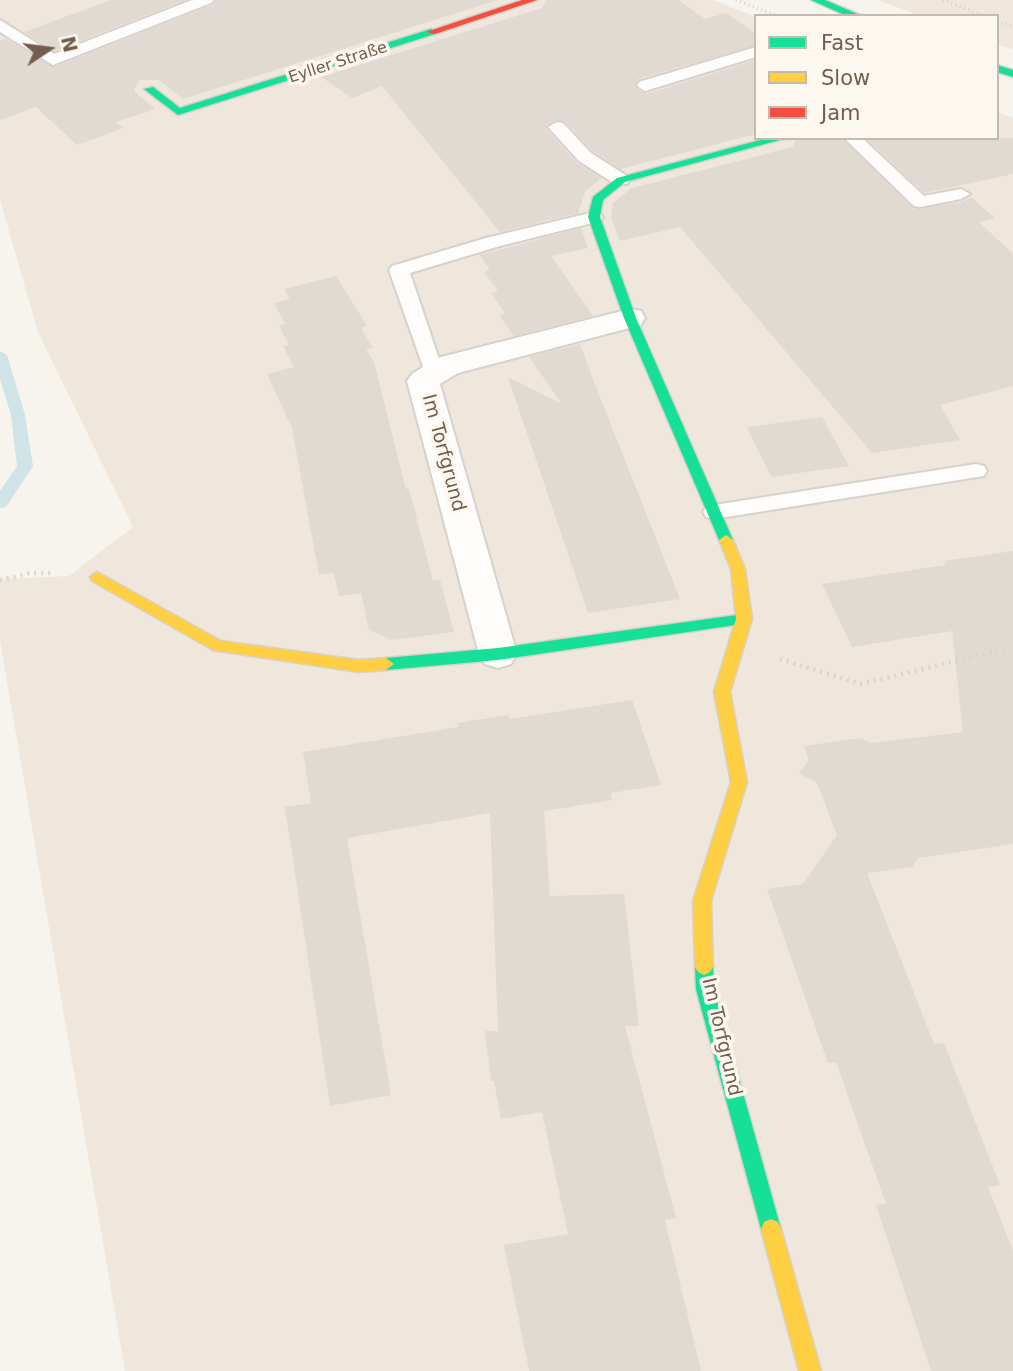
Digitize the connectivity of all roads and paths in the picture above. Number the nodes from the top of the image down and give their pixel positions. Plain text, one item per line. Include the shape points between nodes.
1 (206, 0) edge
2 (532, 0) edge
3 (736, 0) edge
4 (816, 0) edge
5 (943, 0) edge
6 (771, 14) edge
7 (852, 14) edge
8 (979, 14) edge
9 (0, 25) edge
10 (754, 53) edge
11 (645, 86) dead end
12 (149, 89) dead end
13 (557, 127) dead end
14 (774, 140) edge
15 (854, 140) edge
16 (621, 180) junction
17 (961, 194) dead end
18 (594, 217) junction
19 (631, 318) junction
20 (434, 374) junction
21 (976, 471) dead end
22 (713, 512) junction
23 (97, 577) joint
24 (0, 580) edge
25 (744, 619) junction
26 (736, 646) junction
27 (1013, 647) edge
28 (498, 654) junction
29 (810, 1371) edge

1 - 9 lane via 53,60
2 - 12 street, Eyller Straße via 178,112
3 - 6 path
4 - 7 street
5 - 8 path
10 - 11 lane
13 - 16 lane via 585,157
14 - 16 street
15 - 17 lane via 920,202
16 - 18 street via 597,199
18 - 19 street, Im Torfgrund
18 - 20 lane via 399,270
19 - 20 street, Im Torfgrund via 448,365
19 - 22 street, Im Torfgrund
20 - 28 street, Im Torfgrund via 424,381
21 - 22 lane
22 - 25 street, Im Torfgrund via 738,569
23 - 24 path via 30,573
23 - 28 street via 218,646 359,666
25 - 26 street, Im Torfgrund
25 - 28 street
26 - 27 path via 861,684
26 - 29 street, Im Torfgrund via 722,692 739,782 702,901 705,989

